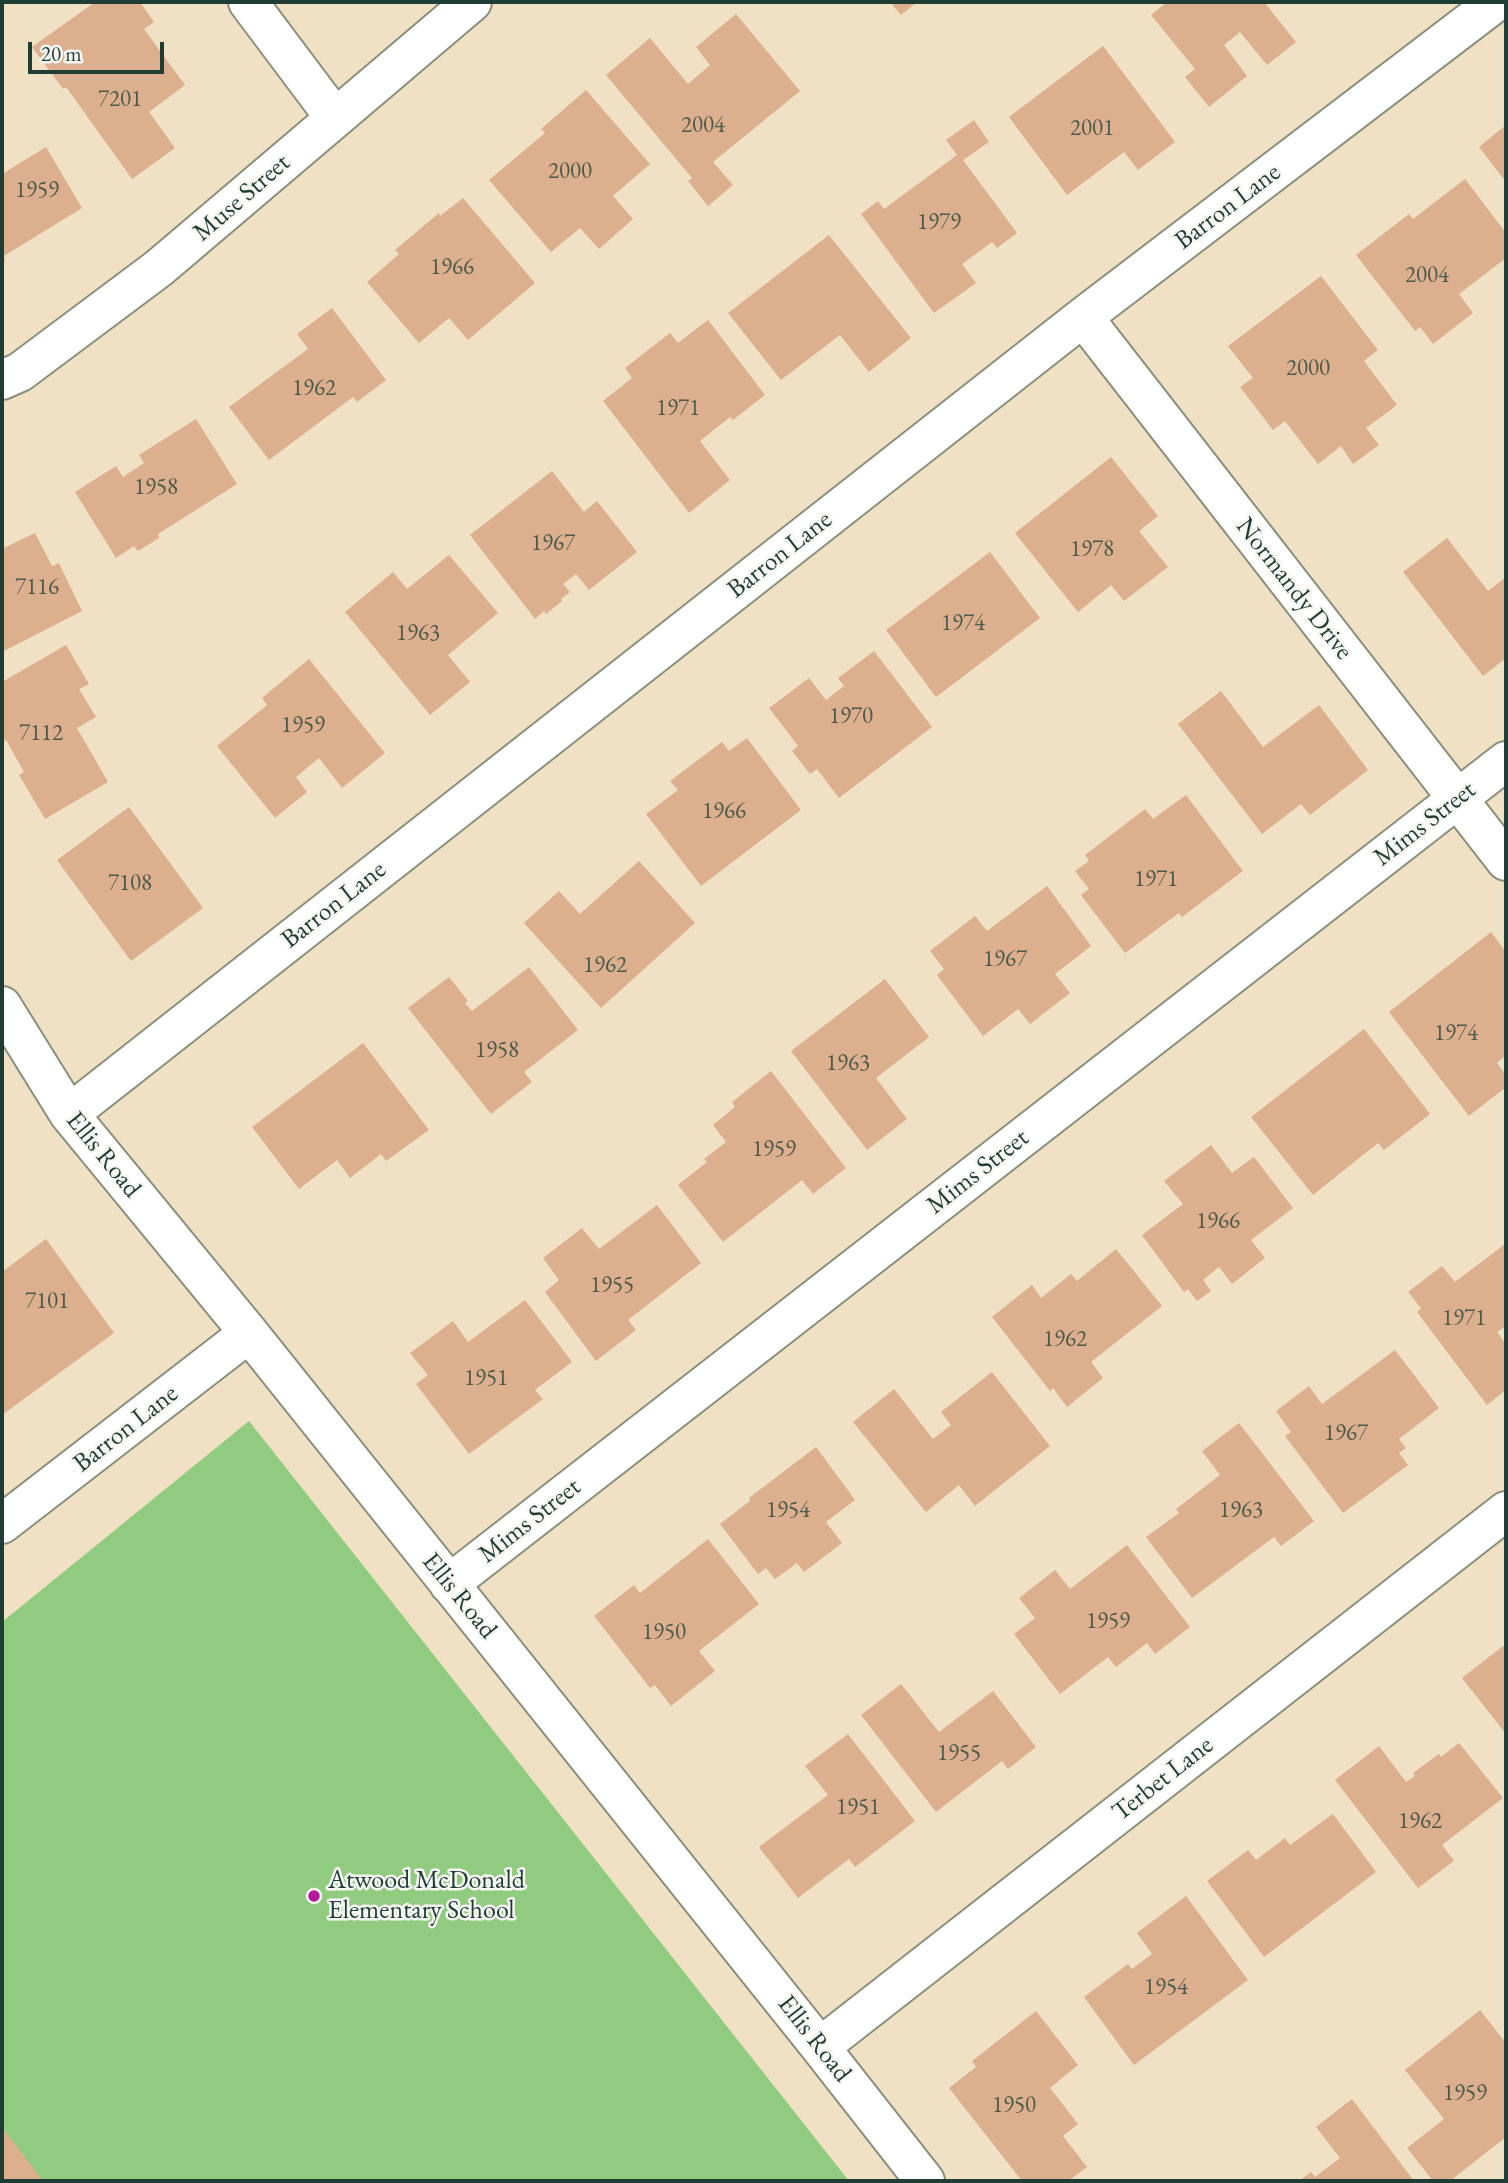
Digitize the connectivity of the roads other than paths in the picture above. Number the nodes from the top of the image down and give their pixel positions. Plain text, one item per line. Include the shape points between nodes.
1 (248, 2) edge
2 (472, 2) edge
3 (1496, 2) edge
4 (334, 118) junction
5 (1083, 317) junction
6 (2, 380) edge
7 (1506, 761) edge
8 (1458, 799) junction
9 (1506, 860) edge
10 (2, 1006) edge
11 (69, 1114) junction
12 (249, 1333) junction
13 (1506, 1511) edge
14 (2, 1524) edge
15 (449, 1584) junction
16 (820, 2047) junction
17 (925, 2181) edge

1 - 4 street
2 - 4 street, Muse Street
3 - 5 street, Barron Lane
4 - 6 street, Muse Street via 159,268 20,372
5 - 8 street, Normandy Drive
5 - 11 street, Barron Lane
7 - 8 street, Mims Street
8 - 9 street, Normandy Drive
8 - 15 street, Mims Street
10 - 11 street, Ellis Road
11 - 12 street, Ellis Road
12 - 14 street, Barron Lane
12 - 15 street, Ellis Road
13 - 16 street, Terbet Lane
15 - 16 street, Ellis Road
16 - 17 street, Ellis Road

